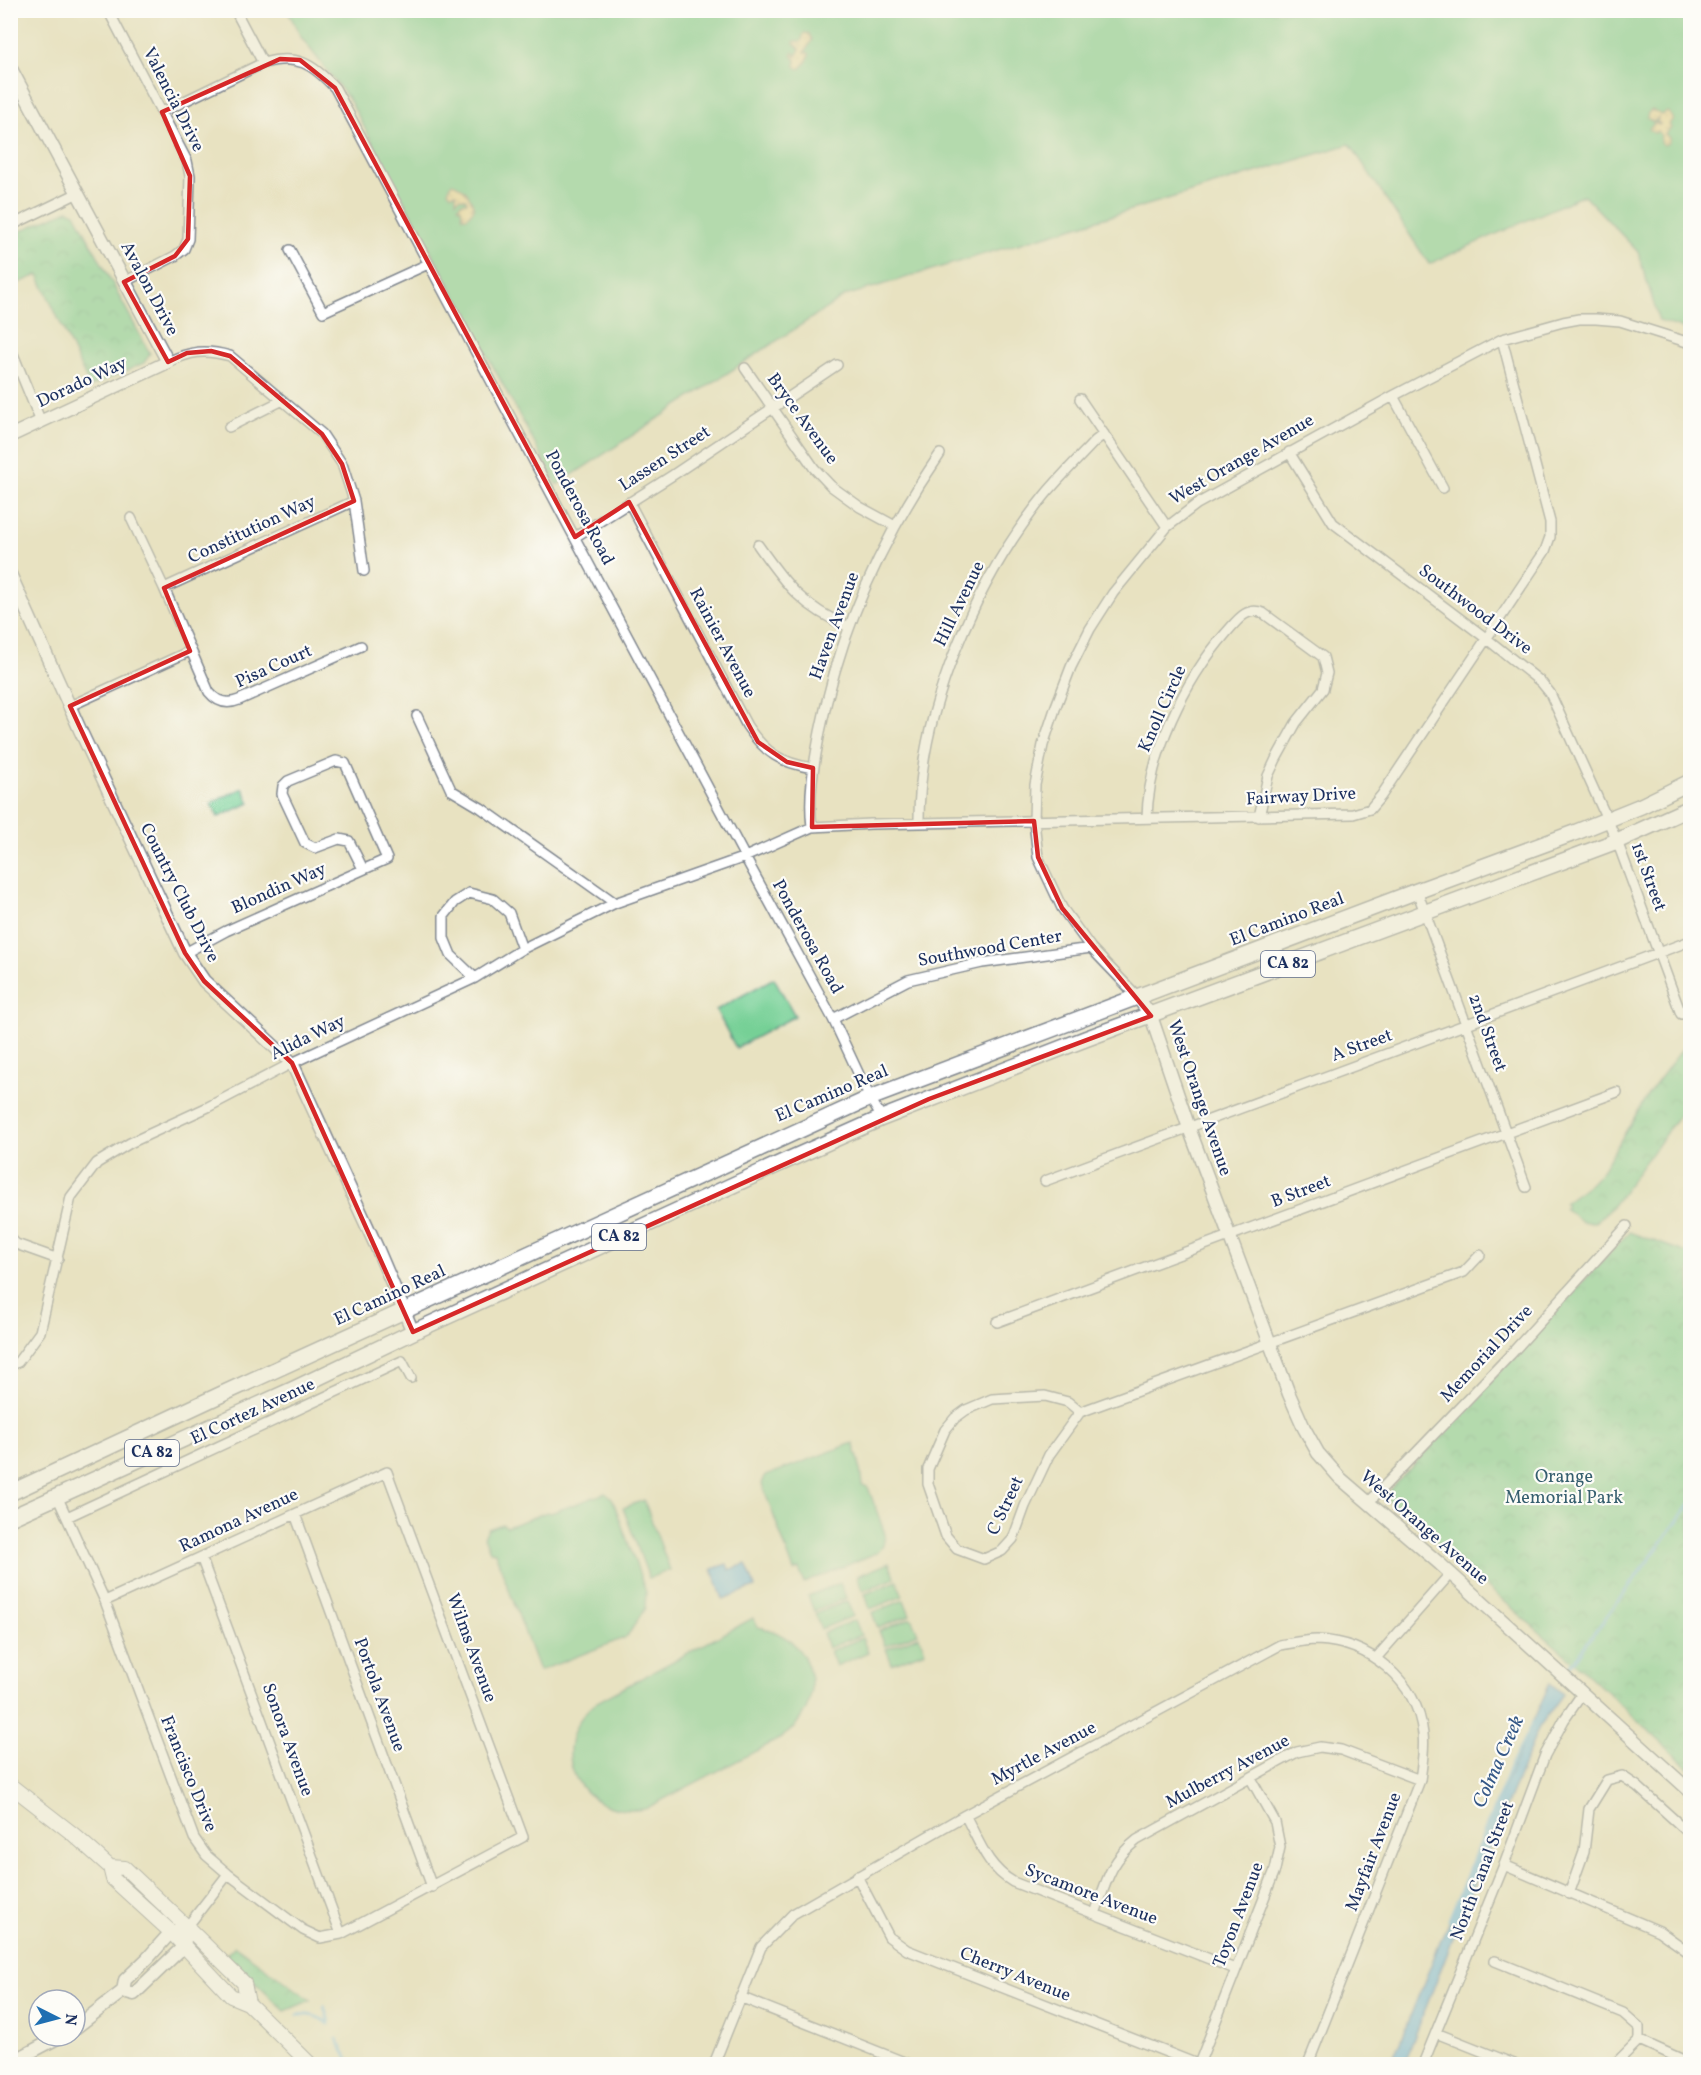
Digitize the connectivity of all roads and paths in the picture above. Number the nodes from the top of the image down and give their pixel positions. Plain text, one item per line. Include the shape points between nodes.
1 (108, 10) edge
2 (235, 10) edge
3 (263, 63) junction
4 (10, 67) edge
5 (162, 112) junction
6 (78, 193) junction
7 (10, 225) edge
8 (290, 250) dead end
9 (428, 264) junction
10 (124, 282) junction
11 (1502, 339) junction
12 (1690, 343) edge
13 (10, 355) edge
14 (168, 362) junction
15 (837, 365) dead end
16 (745, 368) dead end
17 (1392, 396) junction
18 (1080, 399) dead end
19 (281, 401) junction
20 (773, 408) junction
21 (41, 422) junction
22 (229, 427) dead end
23 (1104, 434) junction
24 (10, 436) edge
25 (1289, 452) junction
26 (940, 454) dead end
27 (1443, 488) dead end
28 (354, 501) junction
29 (629, 502) junction
30 (131, 518) dead end
31 (895, 526) junction
32 (1167, 526) junction
33 (575, 537) junction
34 (758, 545) dead end
35 (364, 571) dead end
36 (10, 574) edge
37 (164, 588) junction
38 (849, 627) junction
39 (1487, 639) junction
40 (361, 646) dead end
41 (190, 651) junction
42 (70, 706) junction
43 (417, 716) dead end
44 (813, 768) junction
45 (1690, 782) edge
46 (1690, 808) edge
47 (1259, 816) junction
48 (1147, 818) junction
49 (1607, 820) junction
50 (1034, 821) junction
51 (919, 823) junction
52 (812, 826) junction
53 (1617, 841) junction
54 (745, 857) junction
55 (363, 869) junction
56 (1417, 891) junction
57 (615, 903) junction
58 (1425, 913) junction
59 (1690, 941) edge
60 (1091, 948) junction
61 (522, 949) junction
62 (186, 953) junction
63 (1658, 953) junction
64 (475, 978) junction
65 (1137, 996) junction
66 (1681, 1014) dead end
67 (1151, 1016) junction
68 (833, 1019) junction
69 (1466, 1024) junction
70 (292, 1063) junction
71 (1617, 1092) dead end
72 (870, 1098) junction
73 (882, 1118) junction
74 (1189, 1128) junction
75 (1506, 1132) junction
76 (1045, 1182) dead end
77 (1526, 1187) dead end
78 (1627, 1226) dead end
79 (1230, 1236) junction
80 (10, 1238) edge
81 (1480, 1255) dead end
82 (58, 1260) junction
83 (404, 1311) junction
84 (997, 1322) dead end
85 (413, 1332) junction
86 (1271, 1343) junction
87 (10, 1366) edge
88 (411, 1378) dead end
89 (1080, 1412) junction
90 (387, 1472) joint
91 (10, 1493) edge
92 (57, 1496) junction
93 (1368, 1503) junction
94 (295, 1514) junction
95 (67, 1517) junction
96 (10, 1518) edge
97 (201, 1557) junction
98 (1450, 1574) junction
99 (105, 1601) junction
100 (1377, 1657) junction
101 (1582, 1694) junction
102 (1251, 1779) junction
103 (1420, 1780) junction
104 (10, 1785) edge
105 (1690, 1791) edge
106 (965, 1815) junction
107 (1690, 1834) edge
108 (523, 1837) joint
109 (1503, 1865) junction
110 (110, 1867) junction
111 (228, 1874) junction
112 (857, 1876) junction
113 (432, 1887) junction
114 (1569, 1894) junction
115 (1095, 1914) junction
116 (187, 1926) junction
117 (171, 1932) junction
118 (341, 1934) junction
119 (184, 1946) junction
120 (1690, 1953) edge
121 (1495, 1961) dead end
122 (1235, 1969) junction
123 (123, 1991) junction
124 (740, 1997) junction
125 (248, 2002) junction
126 (87, 2019) edge
127 (1436, 2033) junction
128 (1639, 2040) junction
129 (38, 2048) edge
130 (10, 2063) edge
131 (1690, 2063) edge
132 (310, 2064) edge
133 (714, 2064) edge
134 (909, 2064) edge
135 (1198, 2064) edge
136 (1308, 2064) edge
137 (1424, 2064) edge
138 (1514, 2064) edge
139 (1616, 2064) edge

1 - 5 street, Valencia Drive
2 - 3 street
3 - 5 street, Ponderosa Road
3 - 9 street, Ponderosa Road via 300,60 319,71 335,88
4 - 6 street, Avalon Drive
5 - 10 street, Valencia Drive via 189,168 188,239 175,256
6 - 7 street
6 - 10 street, Avalon Drive
8 - 9 street via 323,312
9 - 33 street, Ponderosa Road
10 - 14 street, Avalon Drive
11 - 12 street, West Orange Avenue via 1579,319 1620,321
11 - 17 street, West Orange Avenue
11 - 39 street, Fairway Drive via 1550,522 1550,537 1545,551
13 - 21 street via 13,354
14 - 19 street, Avalon Drive via 187,353 212,351 230,356
14 - 21 street, Dorado Way
15 - 20 street, Lassen Street
16 - 20 street, Bryce Avenue
17 - 25 street, West Orange Avenue
17 - 27 street
18 - 23 street
19 - 22 street
19 - 28 street, Avalon Drive via 322,434 342,464
20 - 29 street, Lassen Street
20 - 31 street, Bryce Avenue via 831,486
21 - 24 street, Dorado Way
23 - 32 street
23 - 51 street, Hill Avenue via 1019,530 995,567 954,652 927,744 918,792
25 - 32 street, West Orange Avenue via 1197,504
25 - 39 street, Southwood Drive via 1332,523
26 - 31 street, Haven Avenue
28 - 35 street, Avalon Drive
28 - 37 street, Constitution Way
29 - 33 street, Lassen Street
29 - 44 street, Rainier Avenue via 758,742 787,762
30 - 37 street, Pisa Court
31 - 38 street, Haven Avenue
32 - 50 street, West Orange Avenue via 1113,593 1071,667 1043,745 1035,785
33 - 54 street, Ponderosa Road
34 - 38 street via 785,584 806,604
36 - 42 street, Country Club Drive
37 - 41 street, Pisa Court
38 - 44 street, Haven Avenue via 827,696
39 - 47 street, Fairway Drive via 1370,809 1353,814
39 - 49 street, Southwood Drive via 1550,693
40 - 41 street, Pisa Court via 232,703 213,697
41 - 42 street
42 - 62 street, Country Club Drive
43 - 57 street via 451,790
44 - 52 street, Haven Avenue
45 - 49 main road, El Camino Real / CA 82
46 - 53 main road, CA 82
47 - 48 street, Fairway Drive
47 - 48 street, Knoll Circle via 1276,759 1296,723 1323,689 1327,673 1323,657 1263,613 1252,610 1242,615 1219,641 1179,704 1156,761
48 - 50 street, Fairway Drive
49 - 53 street, 1st Street
49 - 56 main road, El Camino Real / CA 82
50 - 51 street, Fairway Drive
50 - 60 street, West Orange Avenue via 1038,857 1062,908
51 - 52 street, Fairway Drive
52 - 54 street, Fairway Drive
53 - 58 main road, CA 82
53 - 63 street, 1st Street
54 - 57 street, Alida Way
54 - 68 street, Ponderosa Road
55 - 55 street, Blondin Way via 387,859 345,763 336,761 285,783 282,794 305,843 315,848 339,839 349,841
55 - 62 street, Blondin Way
56 - 58 street, 2nd Street
56 - 65 main road, El Camino Real / CA 82
57 - 61 street, Alida Way
58 - 67 main road, CA 82
58 - 69 street, 2nd Street
59 - 63 street, A Street
60 - 65 street, West Orange Avenue
60 - 68 street, Southwood Center via 982,963 908,980
61 - 64 street, Alida Way
61 - 64 street via 509,912 493,900 469,893 444,916 444,938 451,955
62 - 70 street, Country Club Drive via 204,981
63 - 66 street, 1st Street
63 - 69 street, A Street
64 - 70 street, Alida Way
65 - 67 street, West Orange Avenue
65 - 72 main road, El Camino Real / CA 82
67 - 73 main road, CA 82
67 - 74 street, West Orange Avenue
68 - 72 street, Ponderosa Road
69 - 74 street, A Street
69 - 75 street, 2nd Street
70 - 82 street, Alida Way via 97,1162 71,1197
70 - 83 street, Country Club Drive
71 - 75 street, B Street
72 - 73 street, Ponderosa Road
72 - 83 main road, El Camino Real / CA 82
73 - 85 main road, CA 82
74 - 76 street, A Street
74 - 79 street, West Orange Avenue
75 - 77 street, 2nd Street
75 - 79 street, B Street
78 - 93 street, Memorial Drive
79 - 84 street, B Street
79 - 86 street, West Orange Avenue
80 - 82 street
81 - 86 street via 1464,1272
82 - 87 street, Alida Way via 40,1332 18,1362
83 - 85 street, Country Club Drive
83 - 91 main road, El Camino Real / CA 82
85 - 92 main road, CA 82
86 - 89 street
86 - 93 street, West Orange Avenue via 1289,1394 1318,1453
88 - 95 street, El Cortez Avenue via 402,1361
89 - 89 street, C Street via 1049,1455 1013,1539 1002,1551 984,1559 957,1548 946,1536 928,1484 928,1469 945,1430 955,1418 992,1399 1045,1396 1068,1402
90 - 94 street, Ramona Avenue
90 - 108 street, Wilms Avenue
92 - 95 street, Francisco Drive
92 - 96 main road, CA 82
93 - 98 street, West Orange Avenue
94 - 97 street, Ramona Avenue
94 - 113 street, Portola Avenue
95 - 99 street, Francisco Drive
97 - 99 street, Ramona Avenue
97 - 118 street, Sonora Avenue
98 - 100 street
98 - 101 street, West Orange Avenue
99 - 111 street, Francisco Drive via 194,1838
100 - 103 street, Mayfair Avenue via 1403,1682 1418,1713 1424,1752
100 - 106 street, Myrtle Avenue via 1343,1643 1315,1640 1280,1645
101 - 105 street, West Orange Avenue
101 - 109 street, North Canal Street via 1545,1755
102 - 103 street, Mulberry Avenue via 1297,1752 1320,1747 1341,1750
102 - 115 street, Mulberry Avenue via 1124,1850 1113,1865
102 - 122 street, Toyon Avenue via 1275,1822 1280,1847 1275,1870
103 - 136 street, Mayfair Avenue
104 - 110 main road
106 - 112 street, Myrtle Avenue
106 - 115 street, Sycamore Avenue via 999,1874
107 - 114 street via 1630,1781 1622,1776 1607,1780 1589,1809 1584,1852
108 - 113 street, Francisco Drive
109 - 114 street
109 - 127 street, North Canal Street
110 - 116 main road via 125,1868
110 - 117 main road via 113,1879
111 - 116 street
111 - 118 street, Francisco Drive via 303,1930 320,1938
112 - 124 street, Myrtle Avenue via 793,1914 761,1947
112 - 135 street, Cherry Avenue via 889,1937 907,1950
113 - 118 street, Francisco Drive
114 - 120 street via 1659,1931
115 - 122 street, Sycamore Avenue
116 - 117 street
116 - 119 street
116 - 125 main road via 244,1983
117 - 119 main road
117 - 123 street via 125,1980
119 - 123 street via 134,1994
119 - 125 main road via 231,1996
121 - 128 street via 1623,2013 1639,2027
122 - 135 street, Toyon Avenue
123 - 126 street
124 - 133 street, Myrtle Avenue
124 - 134 street
125 - 132 main road
127 - 137 street, North Canal Street
127 - 138 street
128 - 131 street
128 - 139 street
129 - 130 street

